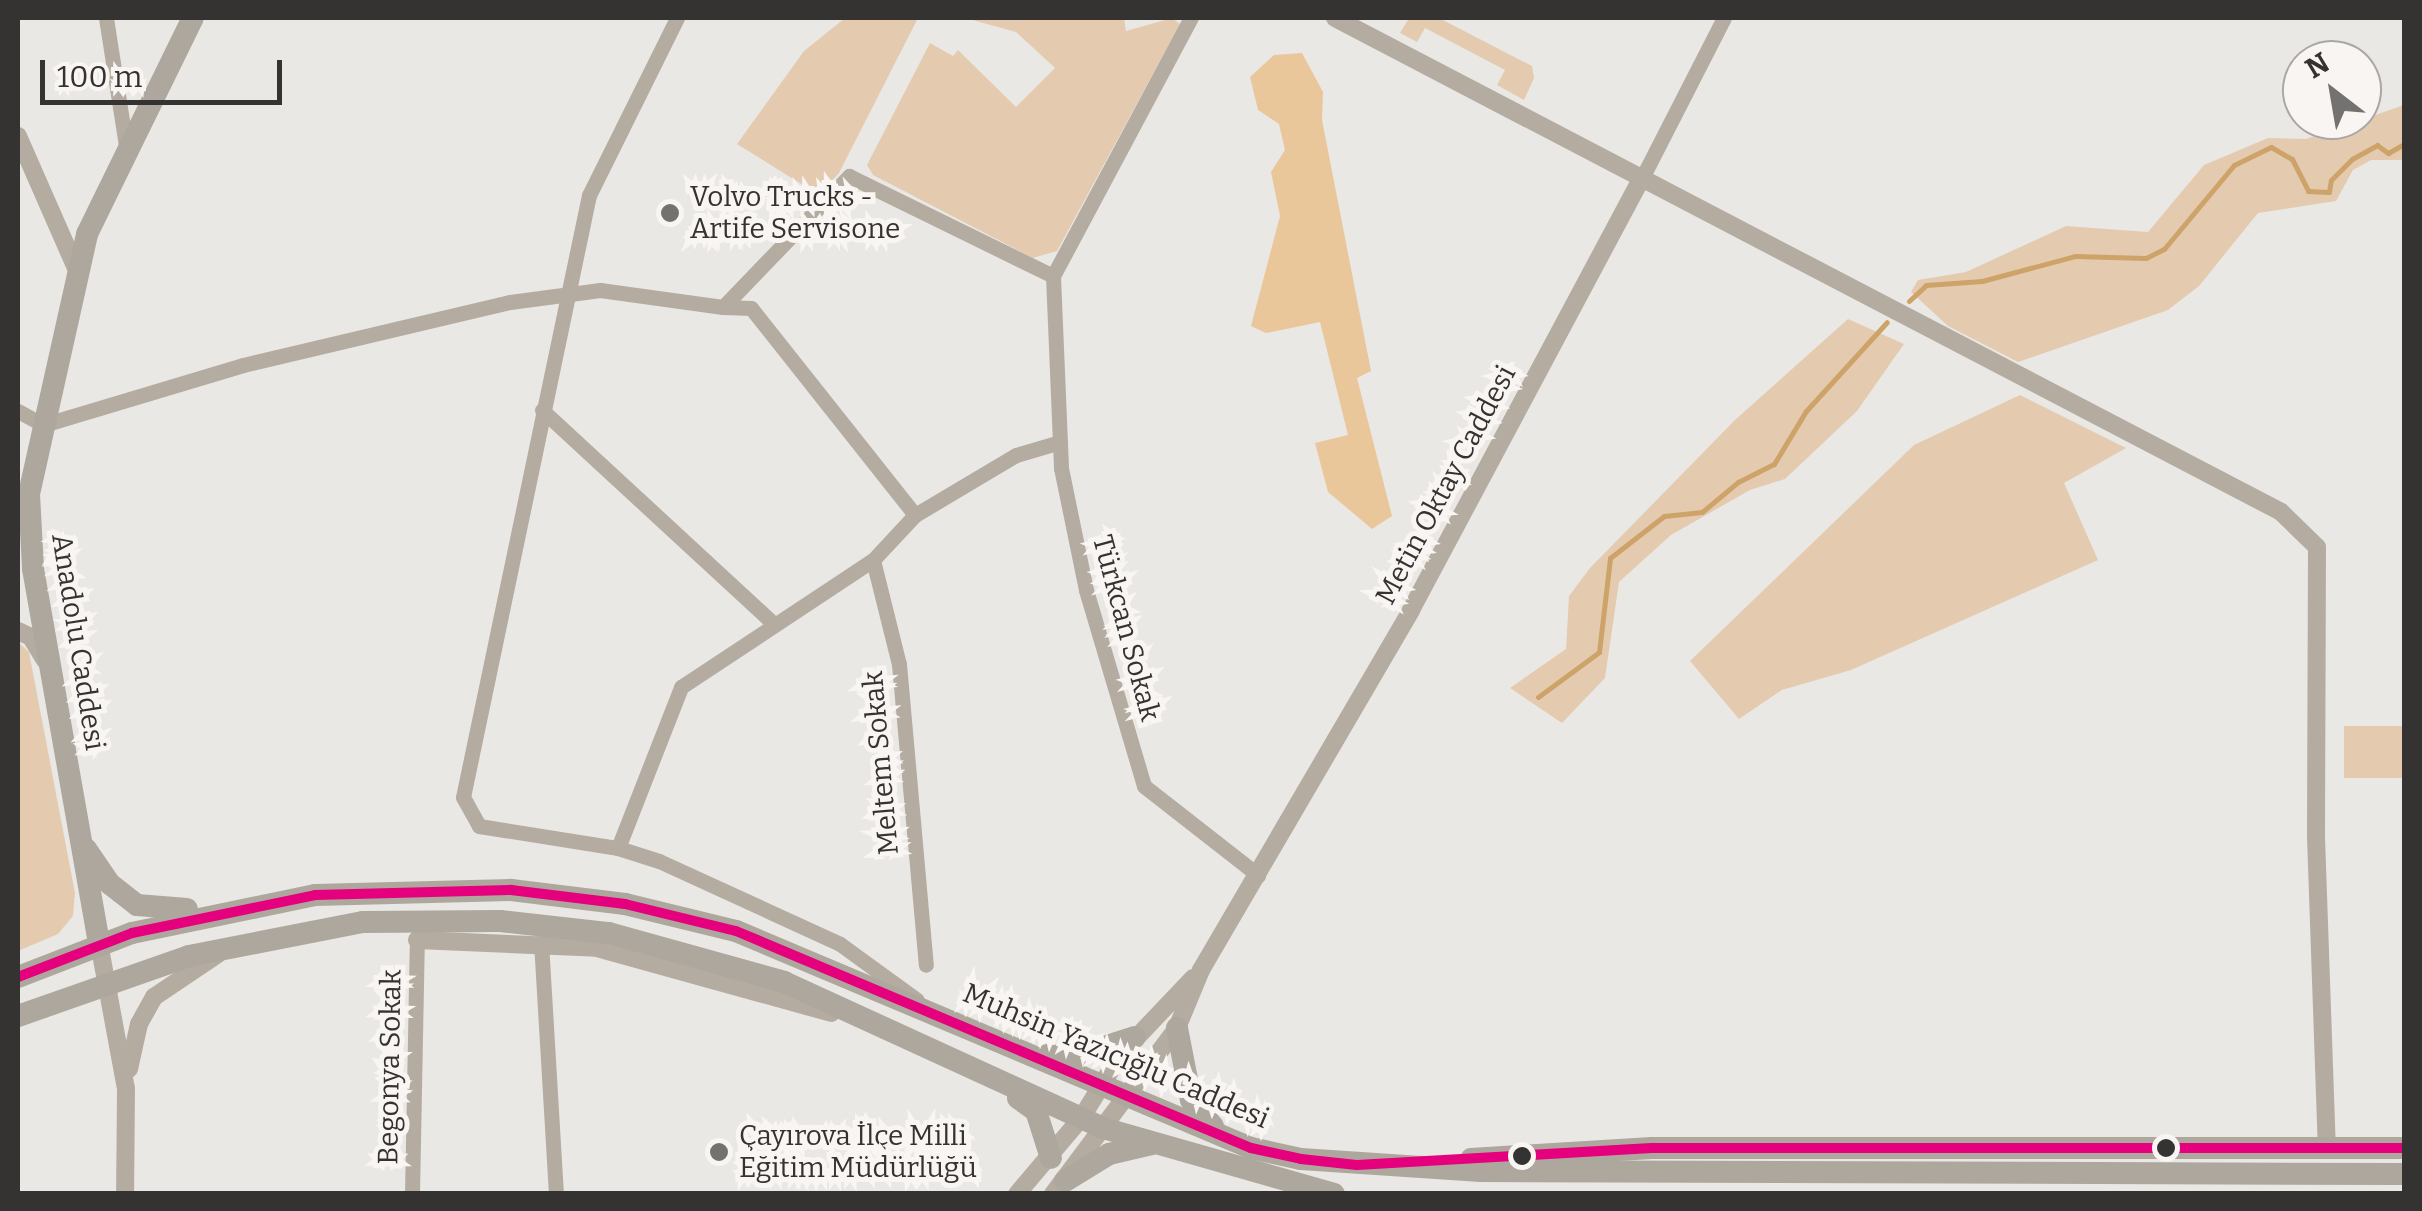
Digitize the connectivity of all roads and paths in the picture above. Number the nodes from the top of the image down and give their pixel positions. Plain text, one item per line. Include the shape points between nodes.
1 (106, 18) edge
2 (194, 18) edge
3 (677, 18) edge
4 (1191, 18) edge
5 (1335, 18) edge
6 (1724, 18) edge
7 (19, 144) edge
8 (127, 152) junction
9 (1642, 178) junction
10 (76, 268) junction
11 (1053, 276) junction
12 (567, 296) junction
13 (722, 308) junction
14 (542, 410) junction
15 (18, 411) edge
16 (43, 425) junction
17 (1060, 442) junction
18 (29, 494) junction
19 (915, 515) junction
20 (18, 528) edge
21 (873, 560) junction
22 (773, 623) junction
23 (18, 631) edge
24 (50, 670) junction
25 (81, 842) junction
26 (618, 848) junction
27 (1258, 875) junction
28 (315, 896) junction
29 (416, 940) joint
30 (541, 942) junction
31 (99, 943) junction
32 (233, 945) junction
33 (926, 965) dead end
34 (1200, 970) junction
35 (18, 977) edge
36 (107, 982) junction
37 (938, 1014) junction
38 (18, 1016) edge
39 (1177, 1028) junction
40 (895, 1034) junction
41 (1136, 1037) junction
42 (1038, 1055) junction
43 (991, 1078) junction
44 (1102, 1084) junction
45 (126, 1089) junction
46 (1128, 1091) junction
47 (1082, 1117) junction
48 (1104, 1128) junction
49 (1218, 1133) junction
50 (1156, 1143) junction
51 (2404, 1148) edge
52 (2327, 1149) junction
53 (1051, 1158) junction
54 (1357, 1165) junction
55 (2404, 1174) edge
56 (1059, 1188) edge
57 (126, 1194) edge
58 (412, 1194) edge
59 (556, 1194) edge
60 (1017, 1194) edge
61 (1334, 1194) edge

1 - 8 street
2 - 8 main road, Anadolu Caddesi
3 - 12 street via 589,195
4 - 11 street
5 - 9 street
6 - 9 street, Metin Oktay Caddesi
7 - 10 street
8 - 10 main road, Anadolu Caddesi
9 - 27 street, Metin Oktay Caddesi via 1411,610
9 - 52 street via 2281,512 2318,547 2316,837
10 - 16 main road, Anadolu Caddesi
11 - 13 street via 848,176
11 - 17 street, Türkcan Sokak
12 - 13 street via 600,290
12 - 14 street
12 - 16 street via 510,302 243,366
13 - 19 street via 751,308
14 - 22 street
14 - 26 street via 463,797 479,826
15 - 16 street
16 - 18 main road, Anadolu Caddesi
17 - 19 street via 1016,455
17 - 27 street, Türkcan Sokak via 1086,590 1144,786
18 - 20 street
18 - 24 main road, Anadolu Caddesi via 32,568
19 - 21 street
21 - 22 street
21 - 33 street, Meltem Sokak via 899,664
22 - 26 street via 681,687
23 - 24 street via 38,644
24 - 25 main road, Anadolu Caddesi
25 - 28 main road via 118,893 148,910
25 - 31 main road, Anadolu Caddesi
26 - 37 street via 840,944
27 - 34 street, Metin Oktay Caddesi
28 - 31 main road, Muhsin Yazıcığlu Caddesi
28 - 37 main road, Muhsin Yazıcığlu Caddesi via 449,887 625,904 755,938
29 - 30 street, Muhsin Yazıcığlu Caddesi
29 - 58 street, Begonya Sokak
30 - 40 street, Muhsin Yazıcığlu Caddesi via 649,958
30 - 59 street
31 - 35 main road, Muhsin Yazıcığlu Caddesi
31 - 36 street
32 - 36 main road, Muhsin Yazıcığlu Caddesi
32 - 40 main road, Muhsin Yazıcığlu Caddesi via 362,922 500,922 609,932 784,982
32 - 45 street via 154,997 134,1039
34 - 39 street, Metin Oktay Caddesi
34 - 41 street, Metin Oktay Caddesi
36 - 38 main road, Muhsin Yazıcığlu Caddesi
36 - 45 street
37 - 42 main road, Muhsin Yazıcığlu Caddesi
39 - 46 street, Metin Oktay Caddesi
39 - 49 main road via 1192,1100
40 - 43 main road, Muhsin Yazıcığlu Caddesi
41 - 42 main road via 1073,1057
41 - 44 street, Metin Oktay Caddesi
42 - 44 main road, Muhsin Yazıcığlu Caddesi
43 - 47 main road, Muhsin Yazıcığlu Caddesi
43 - 53 main road via 1036,1111
44 - 46 main road, Muhsin Yazıcığlu Caddesi
44 - 47 street, Metin Oktay Caddesi
45 - 57 street
46 - 48 street, Metin Oktay Caddesi
46 - 49 main road, Muhsin Yazıcığlu Caddesi
47 - 48 main road, Muhsin Yazıcığlu Caddesi
47 - 53 street, Metin Oktay Caddesi
48 - 50 main road, Muhsin Yazıcığlu Caddesi
48 - 56 street, Metin Oktay Caddesi
49 - 54 main road, Muhsin Yazıcığlu Caddesi via 1251,1148
50 - 56 main road via 1109,1154
50 - 61 main road, Muhsin Yazıcığlu Caddesi
51 - 52 main road
52 - 54 main road via 1636,1148
53 - 60 street, Metin Oktay Caddesi
54 - 55 main road, Muhsin Yazıcığlu Caddesi via 1481,1172

